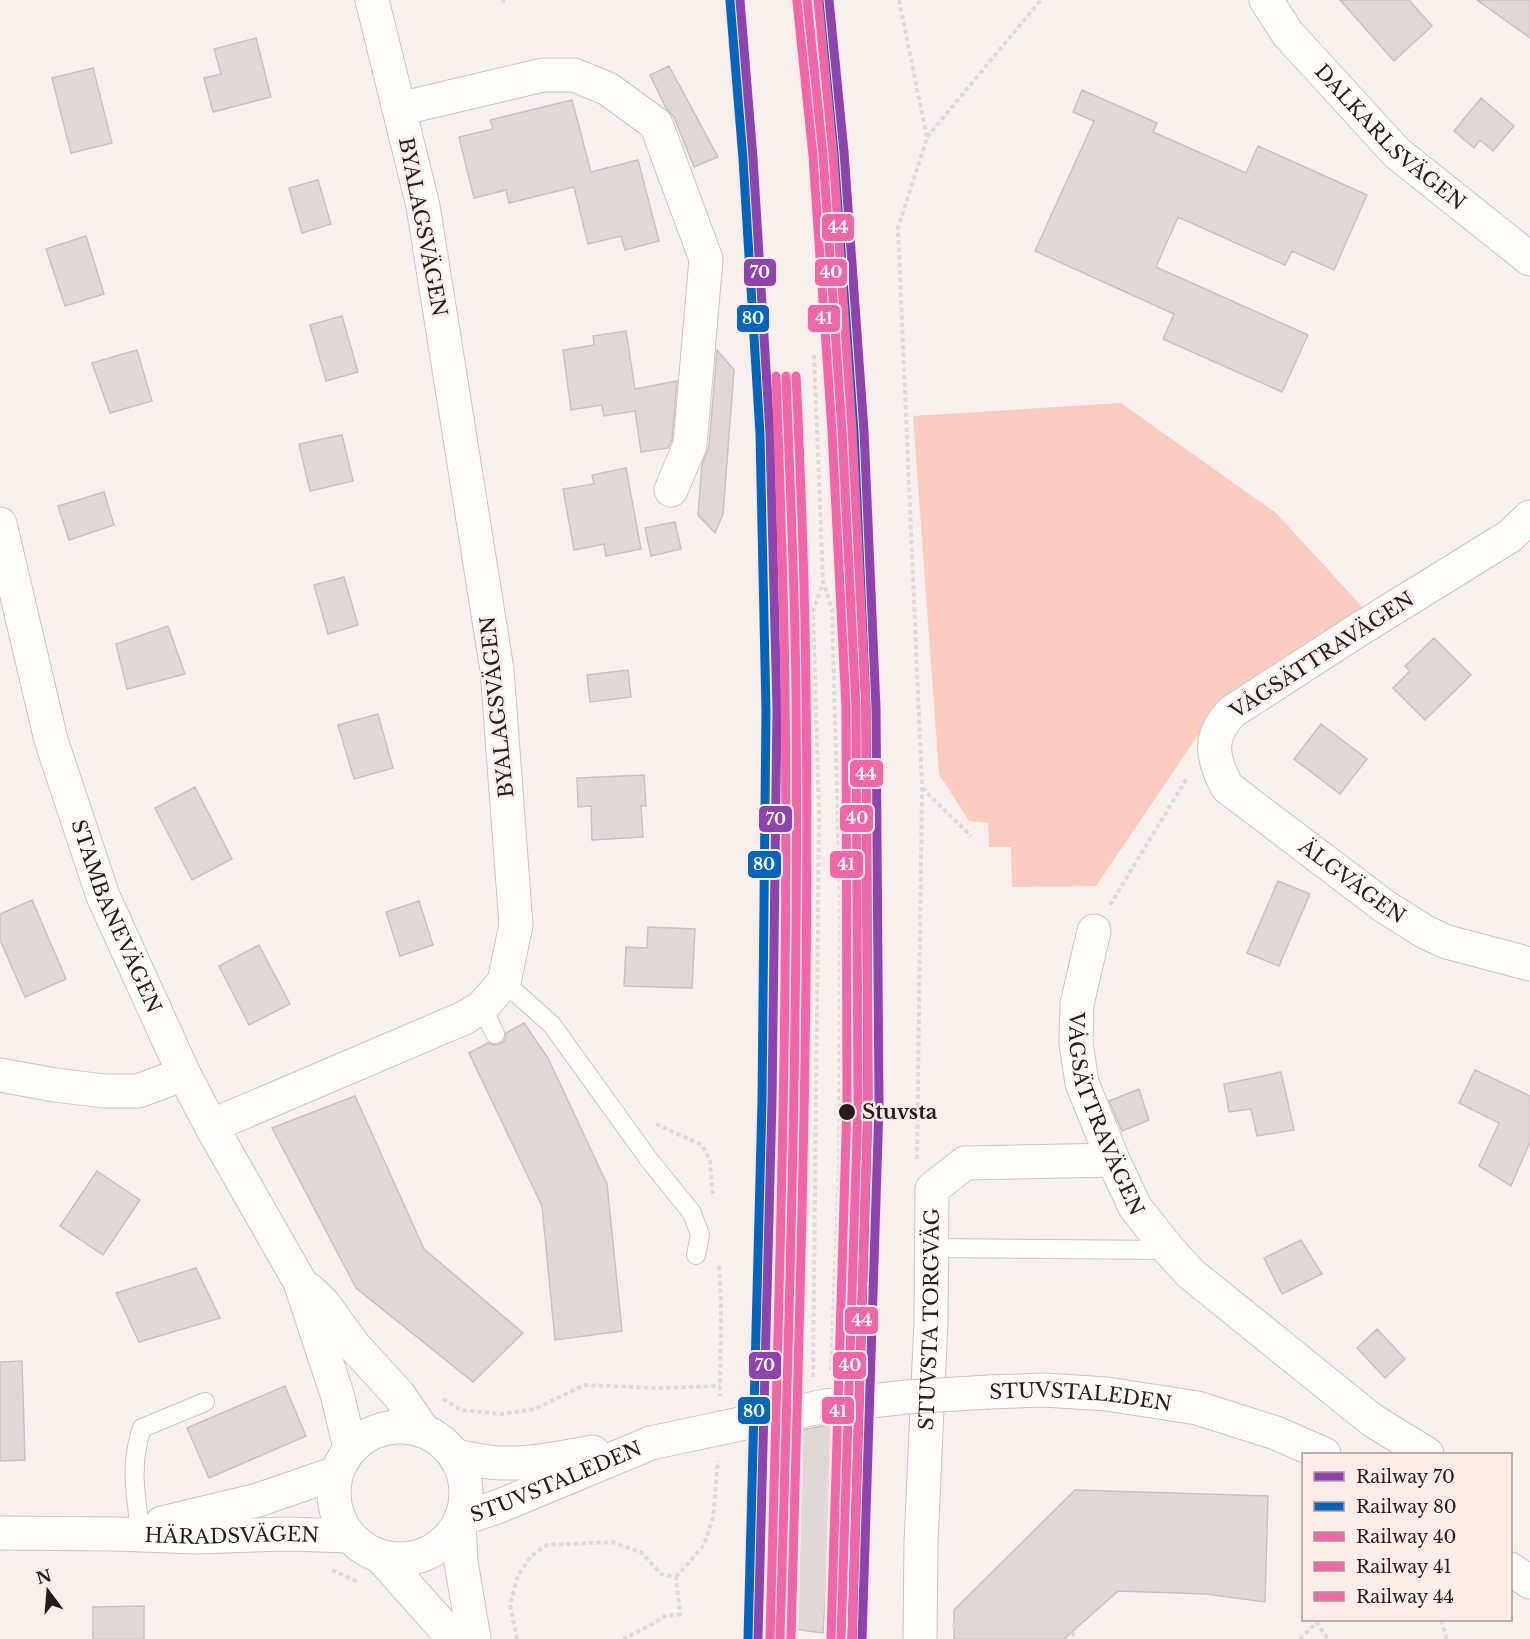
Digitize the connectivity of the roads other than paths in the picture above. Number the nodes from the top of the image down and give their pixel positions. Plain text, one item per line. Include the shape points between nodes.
1 (372, 0) edge
2 (1266, 0) edge
3 (399, 109) junction
4 (1530, 259) edge
5 (671, 489) dead end
6 (1530, 517) edge
7 (0, 524) edge
8 (1214, 748) joint
9 (1094, 931) road end
10 (1530, 964) edge
11 (504, 982) junction
12 (184, 1074) junction
13 (0, 1076) edge
14 (211, 1126) junction
15 (1113, 1160) junction
16 (932, 1248) junction
17 (1169, 1250) junction
18 (696, 1255) dead end
19 (300, 1282) junction
20 (205, 1402) dead end
21 (423, 1430) junction
22 (651, 1443) junction
23 (1320, 1453) edge
24 (1424, 1453) edge
25 (456, 1456) junction
26 (343, 1460) junction
27 (460, 1522) junction
28 (128, 1531) junction
29 (0, 1533) edge
30 (349, 1536) junction
31 (381, 1557) junction
32 (1512, 1570) edge
33 (1530, 1582) edge
34 (454, 1639) edge
35 (474, 1639) edge
36 (921, 1639) edge

1 - 3 street, BYALAGSVÄGEN
2 - 4 street, DALKARLSVÄGEN via 1288,34 1397,153
3 - 5 street via 543,75 574,75 608,89 656,124 706,259 690,446
3 - 11 street, BYALAGSVÄGEN via 423,206 497,670 516,926
6 - 8 street, VÅGSÄTTRAVÄGEN via 1510,536 1233,711 1221,723
7 - 12 street, STAMBANEVÄGEN via 51,740 103,896
8 - 10 street, ÄLGVÄGEN via 1227,787 1384,906 1447,942
9 - 15 street, VÅGSÄTTRAVÄGEN via 1077,1004 1076,1043 1082,1083
11 - 14 street, BYALAGSVÄGEN via 488,1020 464,1018
11 - 18 lane via 552,1025 692,1213 700,1235
12 - 13 street via 138,1091 56,1086
12 - 14 street, STAMBANEVÄGEN
14 - 19 street, STAMBANEVÄGEN
15 - 16 street, STUVSTA TORGVÄG via 965,1162 932,1189
15 - 17 street, VÅGSÄTTRAVÄGEN via 1135,1207
16 - 17 lane
16 - 36 street, STUVSTA TORGVÄG
17 - 24 street, VÅGSÄTTRAVÄGEN via 1191,1274 1338,1393
19 - 21 street, STAMBANEVÄGEN via 324,1303
19 - 26 street, STAMBANEVÄGEN via 337,1394
20 - 28 lane via 142,1428 135,1449 135,1485
21 - 25 street via 441,1440
21 - 26 street via 397,1426 371,1432
22 - 23 street, STUVSTALEDEN, bridge via 825,1406 907,1397 1044,1390 1107,1394 1197,1408 1276,1433
22 - 25 street, STUVSTALEDEN via 505,1464
22 - 27 street, STUVSTALEDEN
25 - 27 street via 465,1476 466,1498
26 - 28 street, HÄRADSVÄGEN via 248,1503
26 - 30 street via 333,1495
27 - 31 street via 434,1550 418,1557
27 - 35 street via 461,1562
28 - 29 street, HÄRADSVÄGEN
28 - 30 street, HÄRADSVÄGEN via 196,1537
30 - 31 street
31 - 34 street
32 - 33 street

